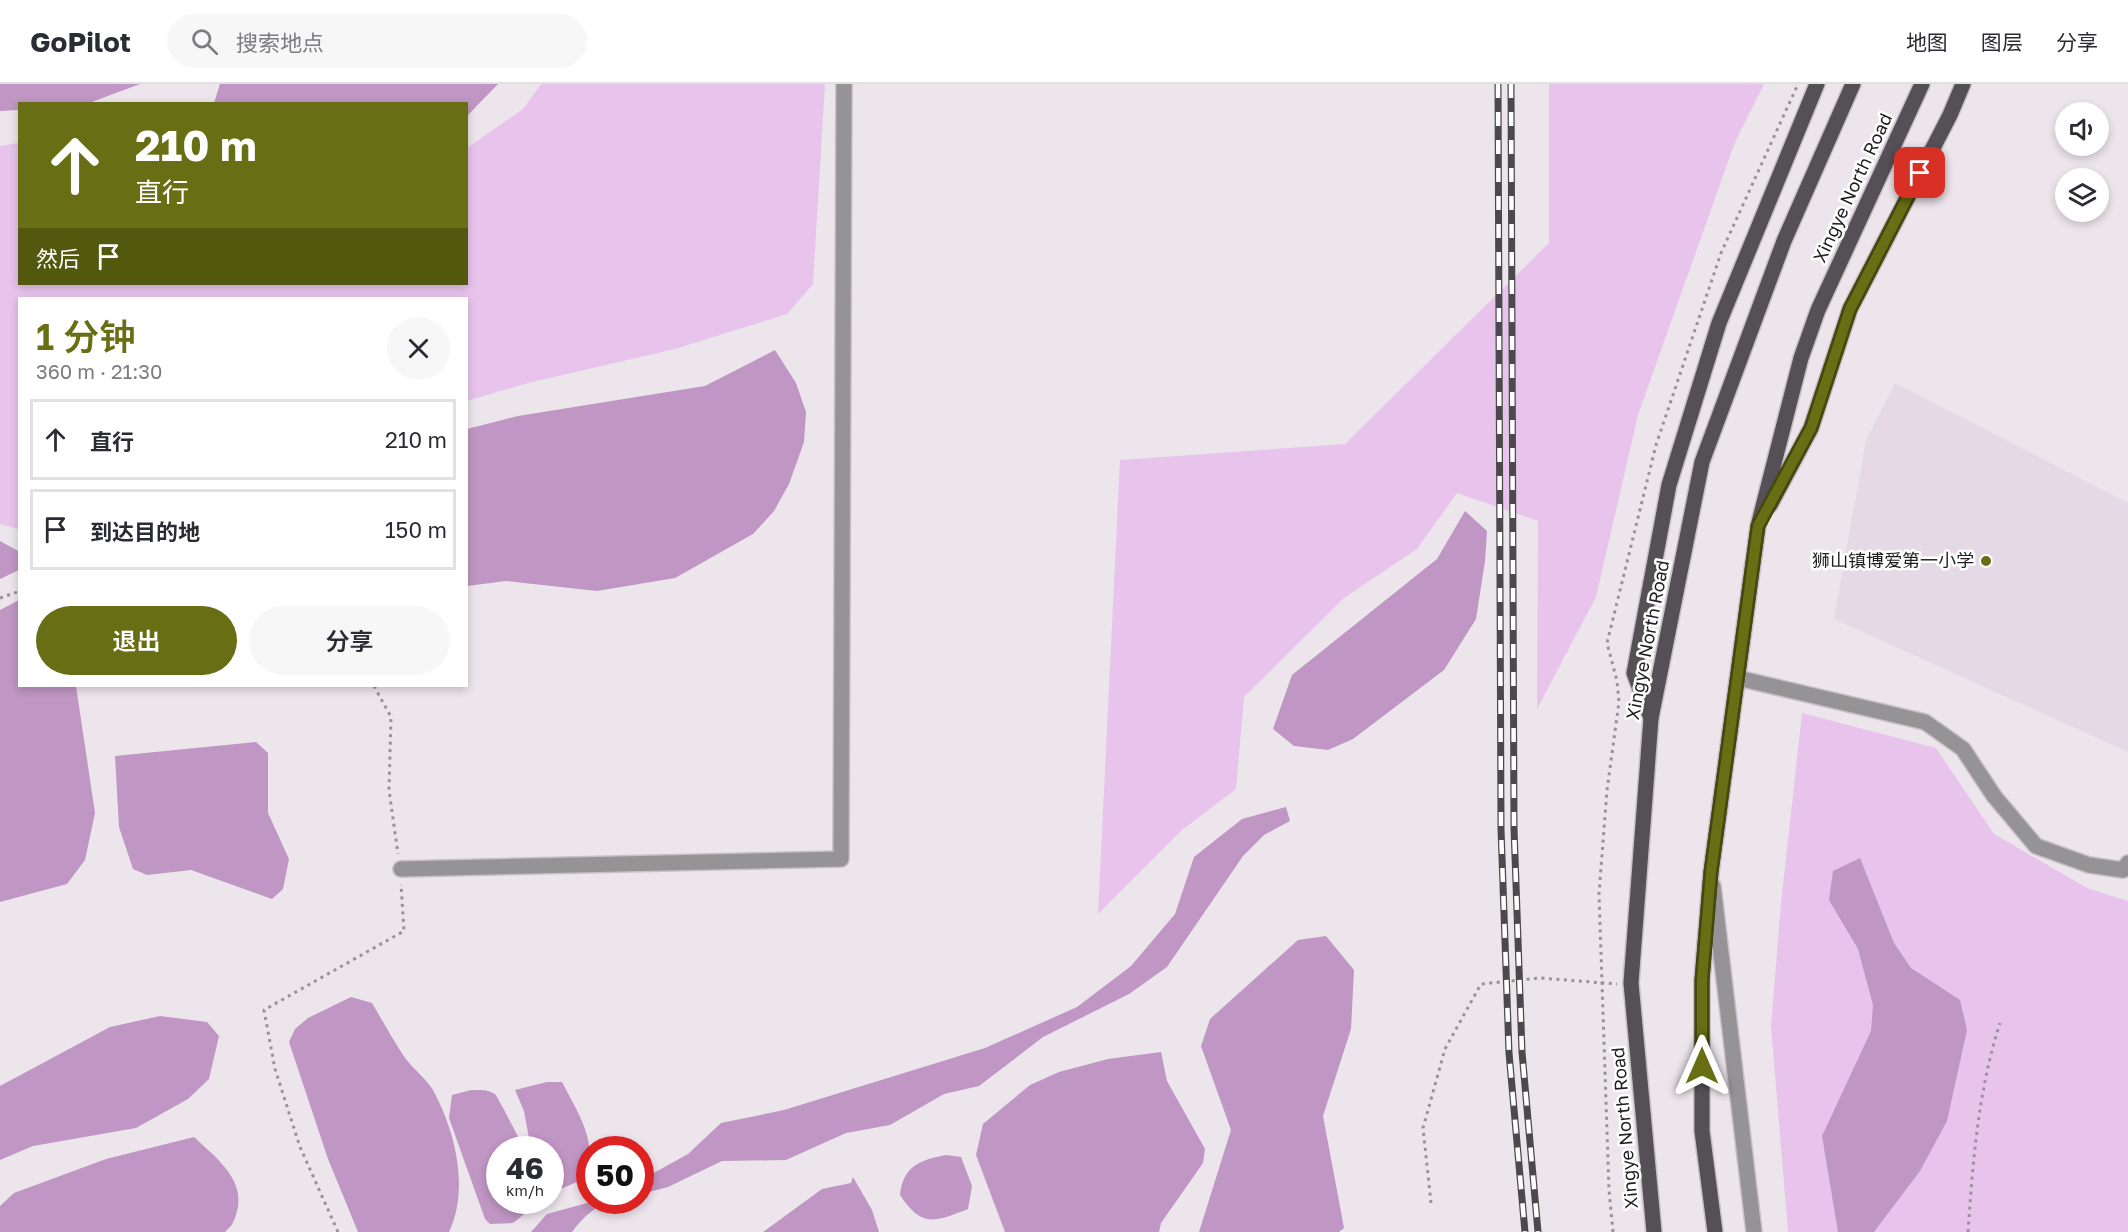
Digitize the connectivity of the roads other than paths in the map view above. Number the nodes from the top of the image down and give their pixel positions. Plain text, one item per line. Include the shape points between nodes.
1 (844, 84) edge
2 (1817, 84) edge
3 (1853, 84) edge
4 (1922, 84) edge
5 (1963, 84) edge
6 (1758, 526) junction
7 (1738, 678) junction
8 (1651, 718) junction
9 (2128, 863) edge
10 (400, 869) road end
11 (1711, 872) junction
12 (1654, 1232) edge
13 (1715, 1232) edge
14 (1755, 1232) edge

1 - 10 street via 841,859
2 - 8 main road via 1719,323 1669,484 1634,673
3 - 8 main road, Xingye North Road via 1784,241 1702,462
4 - 6 main road, Xingye North Road via 1818,310 1801,358
5 - 6 main road via 1850,309 1811,428
6 - 7 main road, Xingye North Road
7 - 9 street via 1925,722 1963,749 1994,796 2036,846 2089,866 2123,870
7 - 11 main road, Xingye North Road
8 - 12 main road, Xingye North Road via 1631,983
11 - 13 main road, Xingye North Road via 1702,980 1702,1131
11 - 14 street

